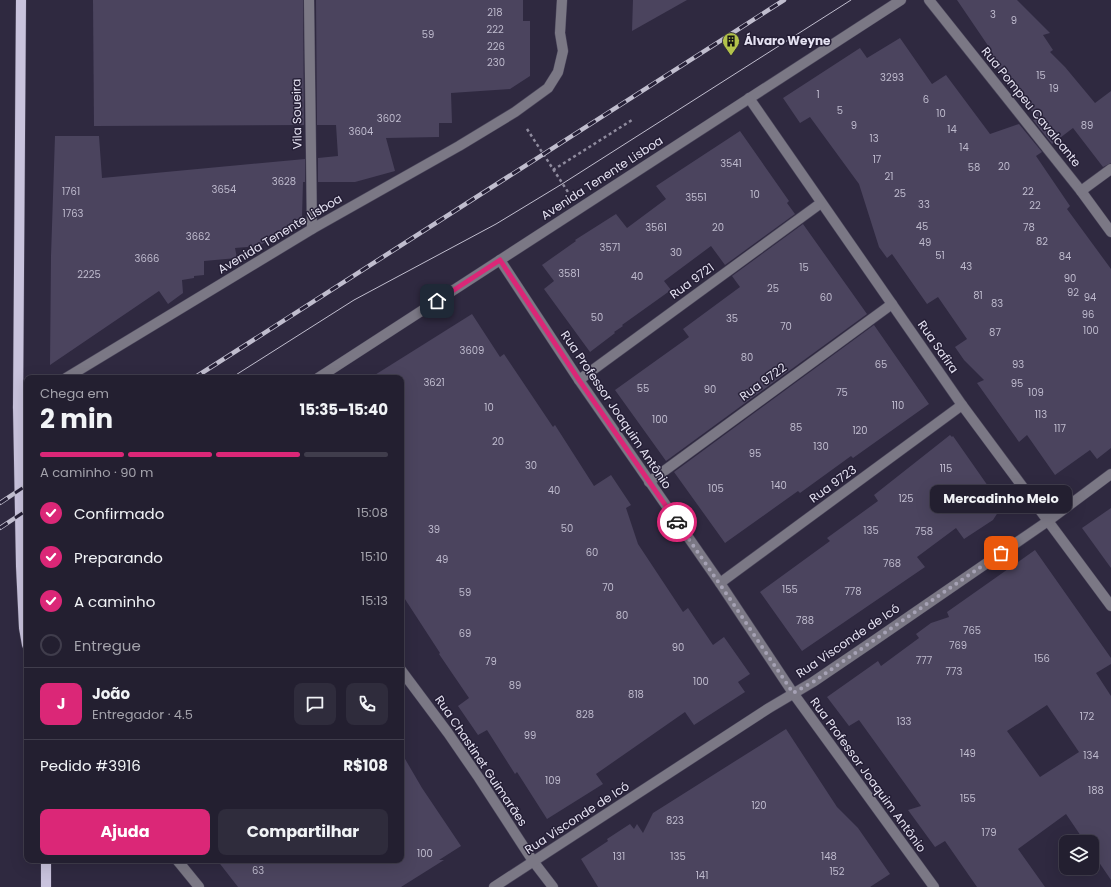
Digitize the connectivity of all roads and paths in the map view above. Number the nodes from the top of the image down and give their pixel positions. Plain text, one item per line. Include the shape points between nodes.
1 (21, 0) edge
2 (308, 0) edge
3 (562, 0) edge
4 (901, 0) edge
5 (929, 0) edge
6 (749, 98) junction
7 (516, 112) junction
8 (632, 120) dead end
9 (1111, 168) edge
10 (553, 170) junction
11 (1081, 191) junction
12 (821, 203) junction
13 (579, 209) junction
14 (312, 229) junction
15 (1111, 232) edge
16 (500, 260) junction
17 (892, 304) junction
18 (71, 375) edge
19 (323, 375) edge
20 (579, 380) junction
21 (23, 405) edge
22 (962, 405) junction
23 (1111, 474) edge
24 (649, 482) junction
25 (1048, 521) junction
26 (24, 564) edge
27 (720, 583) junction
28 (1111, 606) edge
29 (24, 628) edge
30 (404, 674) edge
31 (793, 693) junction
32 (533, 861) junction
33 (47, 863) edge
34 (179, 863) edge
35 (46, 887) edge
36 (199, 887) edge
37 (494, 887) edge
38 (554, 887) edge
39 (934, 887) edge

1 - 21 main road
2 - 14 street, Vila Soueira
3 - 7 street, Avenida Tenente Lisboa via 560,33 563,51 558,72 548,88
4 - 6 street, Avenida Tenente Lisboa
5 - 11 street, Rua Pompeu Cavalcante
6 - 12 street, Rua Safira
6 - 13 street, Avenida Tenente Lisboa
7 - 10 path
7 - 14 street, Avenida Tenente Lisboa
8 - 10 path
9 - 11 street
10 - 13 path
11 - 15 street, Rua Pompeu Cavalcante
12 - 17 street, Rua Safira
12 - 20 street, Rua 9721
13 - 16 street, Avenida Tenente Lisboa
14 - 18 street, Avenida Tenente Lisboa
16 - 19 street, Avenida Tenente Lisboa
16 - 20 street, Rua Professor Joaquim Antônio
17 - 22 street, Rua Safira
17 - 24 street, Rua 9722
20 - 24 street, Rua Professor Joaquim Antônio
21 - 26 main road
22 - 25 street, Rua Safira
22 - 27 street, Rua 9723
23 - 25 street, Rua Visconde de Icó
24 - 27 street, Rua Professor Joaquim Antônio
25 - 28 street, Rua Safira
25 - 31 street, Rua Visconde de Icó via 813,682
26 - 29 main road
27 - 31 street, Rua Professor Joaquim Antônio
30 - 32 street, Rua Chastinet Guimarães via 474,771
31 - 32 street, Rua Visconde de Icó
31 - 39 street, Rua Professor Joaquim Antônio
32 - 37 street, Rua Visconde de Icó
32 - 38 street, Rua Chastinet Guimarães
33 - 35 main road
34 - 36 street

